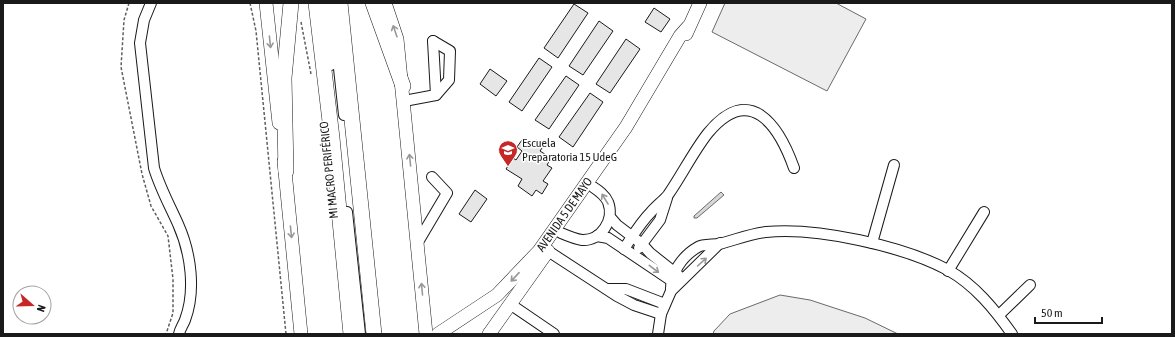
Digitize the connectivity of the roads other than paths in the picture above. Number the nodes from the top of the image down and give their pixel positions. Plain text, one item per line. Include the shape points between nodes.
1 (151, 3) edge
2 (266, 3) edge
3 (291, 3) edge
4 (316, 3) edge
5 (324, 3) edge
6 (332, 3) edge
7 (340, 3) edge
8 (373, 3) edge
9 (385, 3) edge
10 (700, 3) edge
11 (688, 27) junction
12 (403, 93) junction
13 (436, 95) dead end
14 (894, 165) dead end
15 (794, 168) dead end
16 (286, 171) junction
17 (432, 177) dead end
18 (593, 187) junction
19 (667, 196) junction
20 (984, 212) dead end
21 (610, 217) junction
22 (561, 233) junction
23 (597, 236) junction
24 (632, 237) junction
25 (418, 242) junction
26 (720, 243) junction
27 (872, 243) junction
28 (642, 244) junction
29 (624, 249) junction
30 (548, 251) junction
31 (634, 256) junction
32 (948, 270) junction
33 (675, 281) junction
34 (1030, 285) dead end
35 (510, 304) junction
36 (663, 309) junction
37 (999, 315) junction
38 (185, 321) junction
39 (179, 334) edge
40 (186, 334) edge
41 (301, 334) edge
42 (351, 334) edge
43 (360, 334) edge
44 (367, 334) edge
45 (374, 334) edge
46 (426, 334) edge
47 (438, 334) edge
48 (489, 334) edge
49 (554, 334) edge
50 (658, 334) edge
51 (1012, 334) edge

1 - 38 street via 143,28 140,57 154,168 159,186 179,226 187,251 190,295
2 -> 16 main road
3 - 16 highway via 284,78
4 - 42 highway
5 - 43 street, MI MACRO PERIFÉRICO
6 - 44 street, MI MACRO PERIFÉRICO
7 - 45 highway
8 - 12 highway
12 -> 9 main road via 397,39
10 - 11 main road, AVENIDA 5 DE MAYO
11 - 18 main road, AVENIDA 5 DE MAYO via 680,48 635,127
11 -> 47 main road, AVENIDA 5 DE MAYO via 680,36 626,127 539,251 497,295
12 - 13 street
25 -> 12 main road
14 - 27 street
15 - 19 street via 787,149 770,121 752,111 740,111 728,115 708,133
16 -> 41 main road
17 - 25 street via 447,193
21 -> 18 street via 608,202 603,194
18 - 22 main road, AVENIDA 5 DE MAYO
19 - 24 street
19 - 28 street via 660,220
20 - 32 street
21 - 23 street via 603,231
21 - 24 street
22 - 23 street via 582,240
22 - 30 main road, AVENIDA 5 DE MAYO
23 - 29 street via 608,238
24 - 28 street
24 - 29 street
46 -> 25 main road
26 - 27 street via 741,236 783,231
33 -> 26 street via 706,258
26 - 33 street via 698,247 682,261
27 - 32 street
28 - 31 street
28 - 33 street
29 - 31 street
30 - 35 main road, AVENIDA 5 DE MAYO
30 - 36 street via 634,305
31 -> 33 street
32 - 37 street via 975,289
33 - 36 street
34 - 37 street
35 - 48 main road, AVENIDA 5 DE MAYO
35 - 49 street
36 - 50 street
37 - 51 street
38 - 39 street
38 - 40 street

